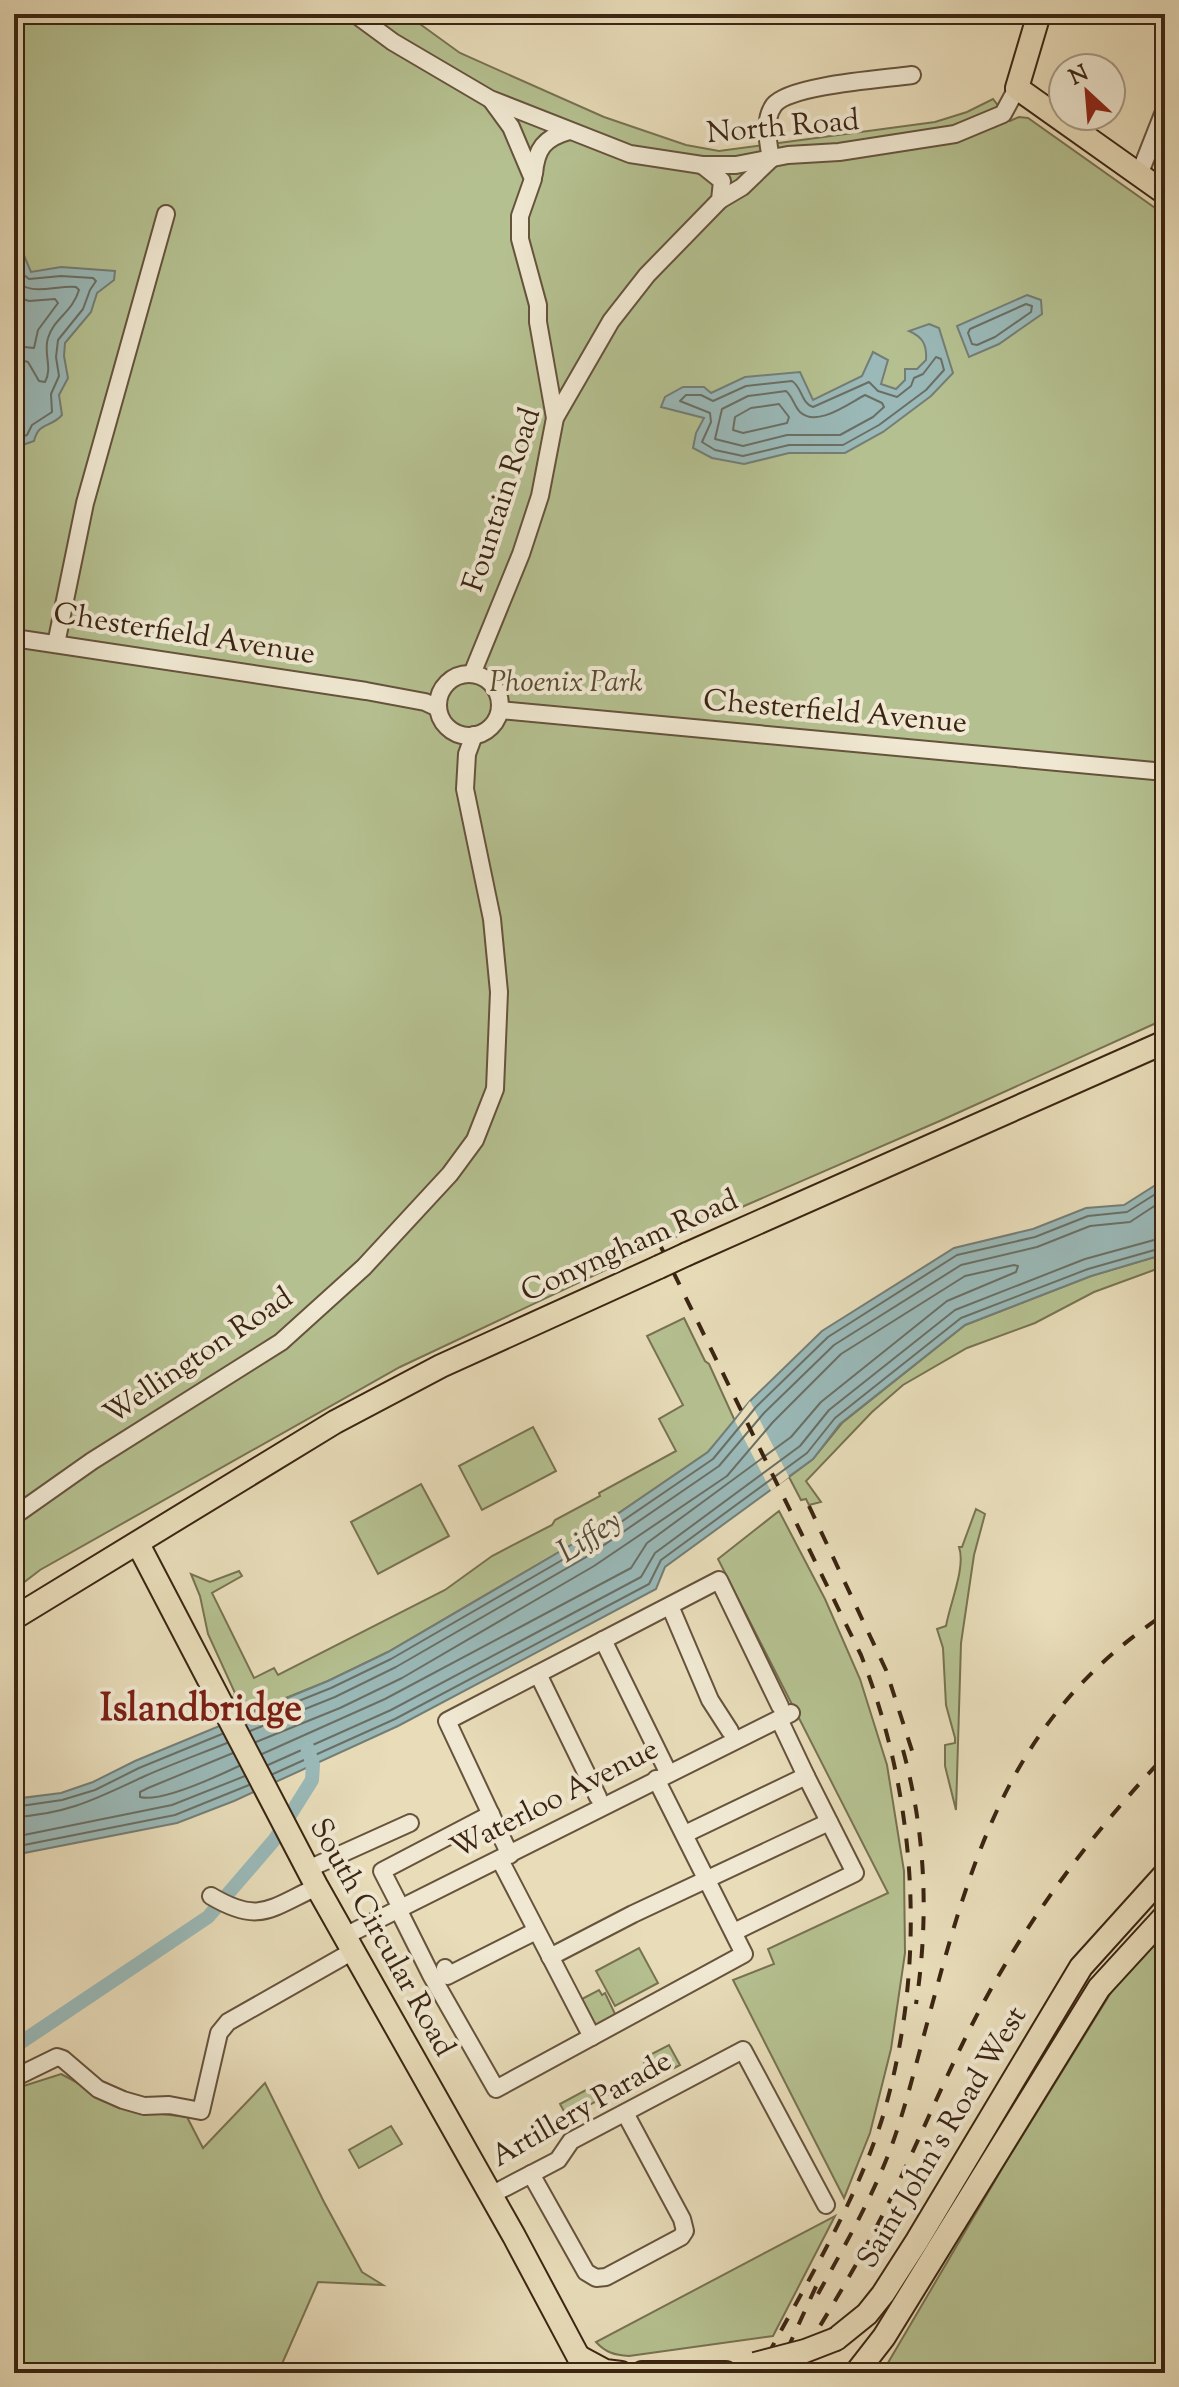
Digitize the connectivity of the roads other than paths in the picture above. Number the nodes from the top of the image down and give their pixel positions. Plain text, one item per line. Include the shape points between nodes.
1 (355, 14) edge
2 (1039, 14) edge
3 (912, 75) dead end
4 (1013, 96) junction
5 (490, 99) junction
6 (1165, 109) edge
7 (569, 131) junction
8 (771, 159) junction
9 (702, 165) junction
10 (1139, 175) junction
11 (533, 179) junction
12 (1165, 193) edge
13 (720, 200) junction
14 (166, 214) dead end
15 (546, 371) junction
16 (580, 371) junction
17 (555, 418) junction
18 (14, 638) edge
19 (56, 644) junction
20 (472, 674) junction
21 (438, 708) junction
22 (500, 710) junction
23 (474, 735) junction
24 (1165, 772) edge
25 (1165, 1042) edge
26 (14, 1516) edge
27 (138, 1544) junction
28 (670, 1606) junction
29 (14, 1618) edge
30 (603, 1640) junction
31 (538, 1674) junction
32 (783, 1713) junction
33 (730, 1731) dead end
34 (661, 1772) junction
35 (806, 1776) junction
36 (598, 1797) dead end
37 (491, 1814) junction
38 (829, 1822) junction
39 (410, 1823) dead end
40 (685, 1834) junction
41 (505, 1857) junction
42 (1165, 1874) edge
43 (312, 1878) junction
44 (707, 1880) junction
45 (211, 1896) dead end
46 (400, 1909) junction
47 (1165, 1916) edge
48 (536, 1931) junction
49 (734, 1932) junction
50 (349, 1943) junction
51 (550, 1957) junction
52 (438, 1972) junction
53 (592, 2037) junction
54 (14, 2078) edge
55 (625, 2113) junction
56 (531, 2174) junction
57 (491, 2195) junction
58 (826, 2205) dead end
59 (755, 2364) junction
60 (583, 2365) edge
61 (621, 2373) edge
62 (642, 2373) edge
63 (727, 2373) edge
64 (797, 2373) edge
65 (856, 2373) edge

1 - 5 street
2 - 4 main road
3 - 8 street via 786,95 769,115
4 - 8 street, North Road via 972,128 936,138
4 - 10 main road
5 - 7 street, North Road
5 - 11 street via 511,127
6 - 10 street
7 - 9 street, North Road via 630,154
7 - 11 street via 541,144
8 - 9 street, North Road
8 - 13 street, Fountain Road
9 - 13 street via 722,181
10 - 12 main road
11 - 15 street via 520,216 520,239 538,305
13 - 16 street, Fountain Road via 647,275
14 - 19 street via 85,503
15 - 16 street via 562,381
15 - 17 street
16 - 17 street, Fountain Road
17 - 20 street, Fountain Road via 540,496
18 - 19 street, Chesterfield Avenue
19 - 21 street, Chesterfield Avenue via 366,691
20 - 21 street via 447,682
20 - 22 street via 497,690
21 - 23 street via 455,732
22 - 23 street via 491,727
22 - 24 street, Chesterfield Avenue
23 - 26 street, Wellington Road via 465,789 492,919 499,1008 495,1089 475,1140 364,1267 281,1342
25 - 27 main road, Conyngham Road, bridge via 526,1326 316,1434
27 - 29 main road, Conyngham Road
27 - 43 main road, South Circular Road
28 - 30 street
28 - 32 street via 719,1580
28 - 33 street via 710,1700
30 - 31 street
30 - 34 street
31 - 36 street
31 - 37 street via 447,1721
32 - 34 street, Waterloo Avenue
32 - 35 street
34 - 40 street
34 - 41 street, Waterloo Avenue
35 - 38 street
35 - 40 street
37 - 41 street
37 - 46 street via 382,1871
38 - 44 street
38 - 49 street via 855,1873
39 - 43 street
40 - 44 street
41 - 46 street, Waterloo Avenue
41 - 48 street
42 - 59 main road, Saint John's Road West, bridge via 1081,1967 867,2314 836,2339
43 - 45 street via 259,1913 231,1908
43 - 50 main road, South Circular Road
44 - 49 street
44 - 51 street
46 - 50 street, Waterloo Avenue
46 - 52 street
47 - 65 main road, Saint John's Road West via 1099,1988 884,2337
48 - 51 street
48 - 52 street via 447,1976
49 - 53 street via 744,1954
50 - 54 street, Waterloo Avenue via 228,2022 219,2033 201,2111 123,2100 98,2089 57,2057
50 - 57 main road, South Circular Road
51 - 53 street
52 - 53 street via 496,2089
55 - 56 street, Artillery Parade via 571,2141 558,2160
55 - 56 street via 682,2219 681,2237 596,2278 586,2272
55 - 58 street, Artillery Parade via 743,2050
56 - 57 street, Artillery Parade
57 - 60 main road, South Circular Road
59 - 63 main road, Saint John's Road West
59 - 64 main road
60 - 61 main road, South Circular Road
62 - 63 main road

